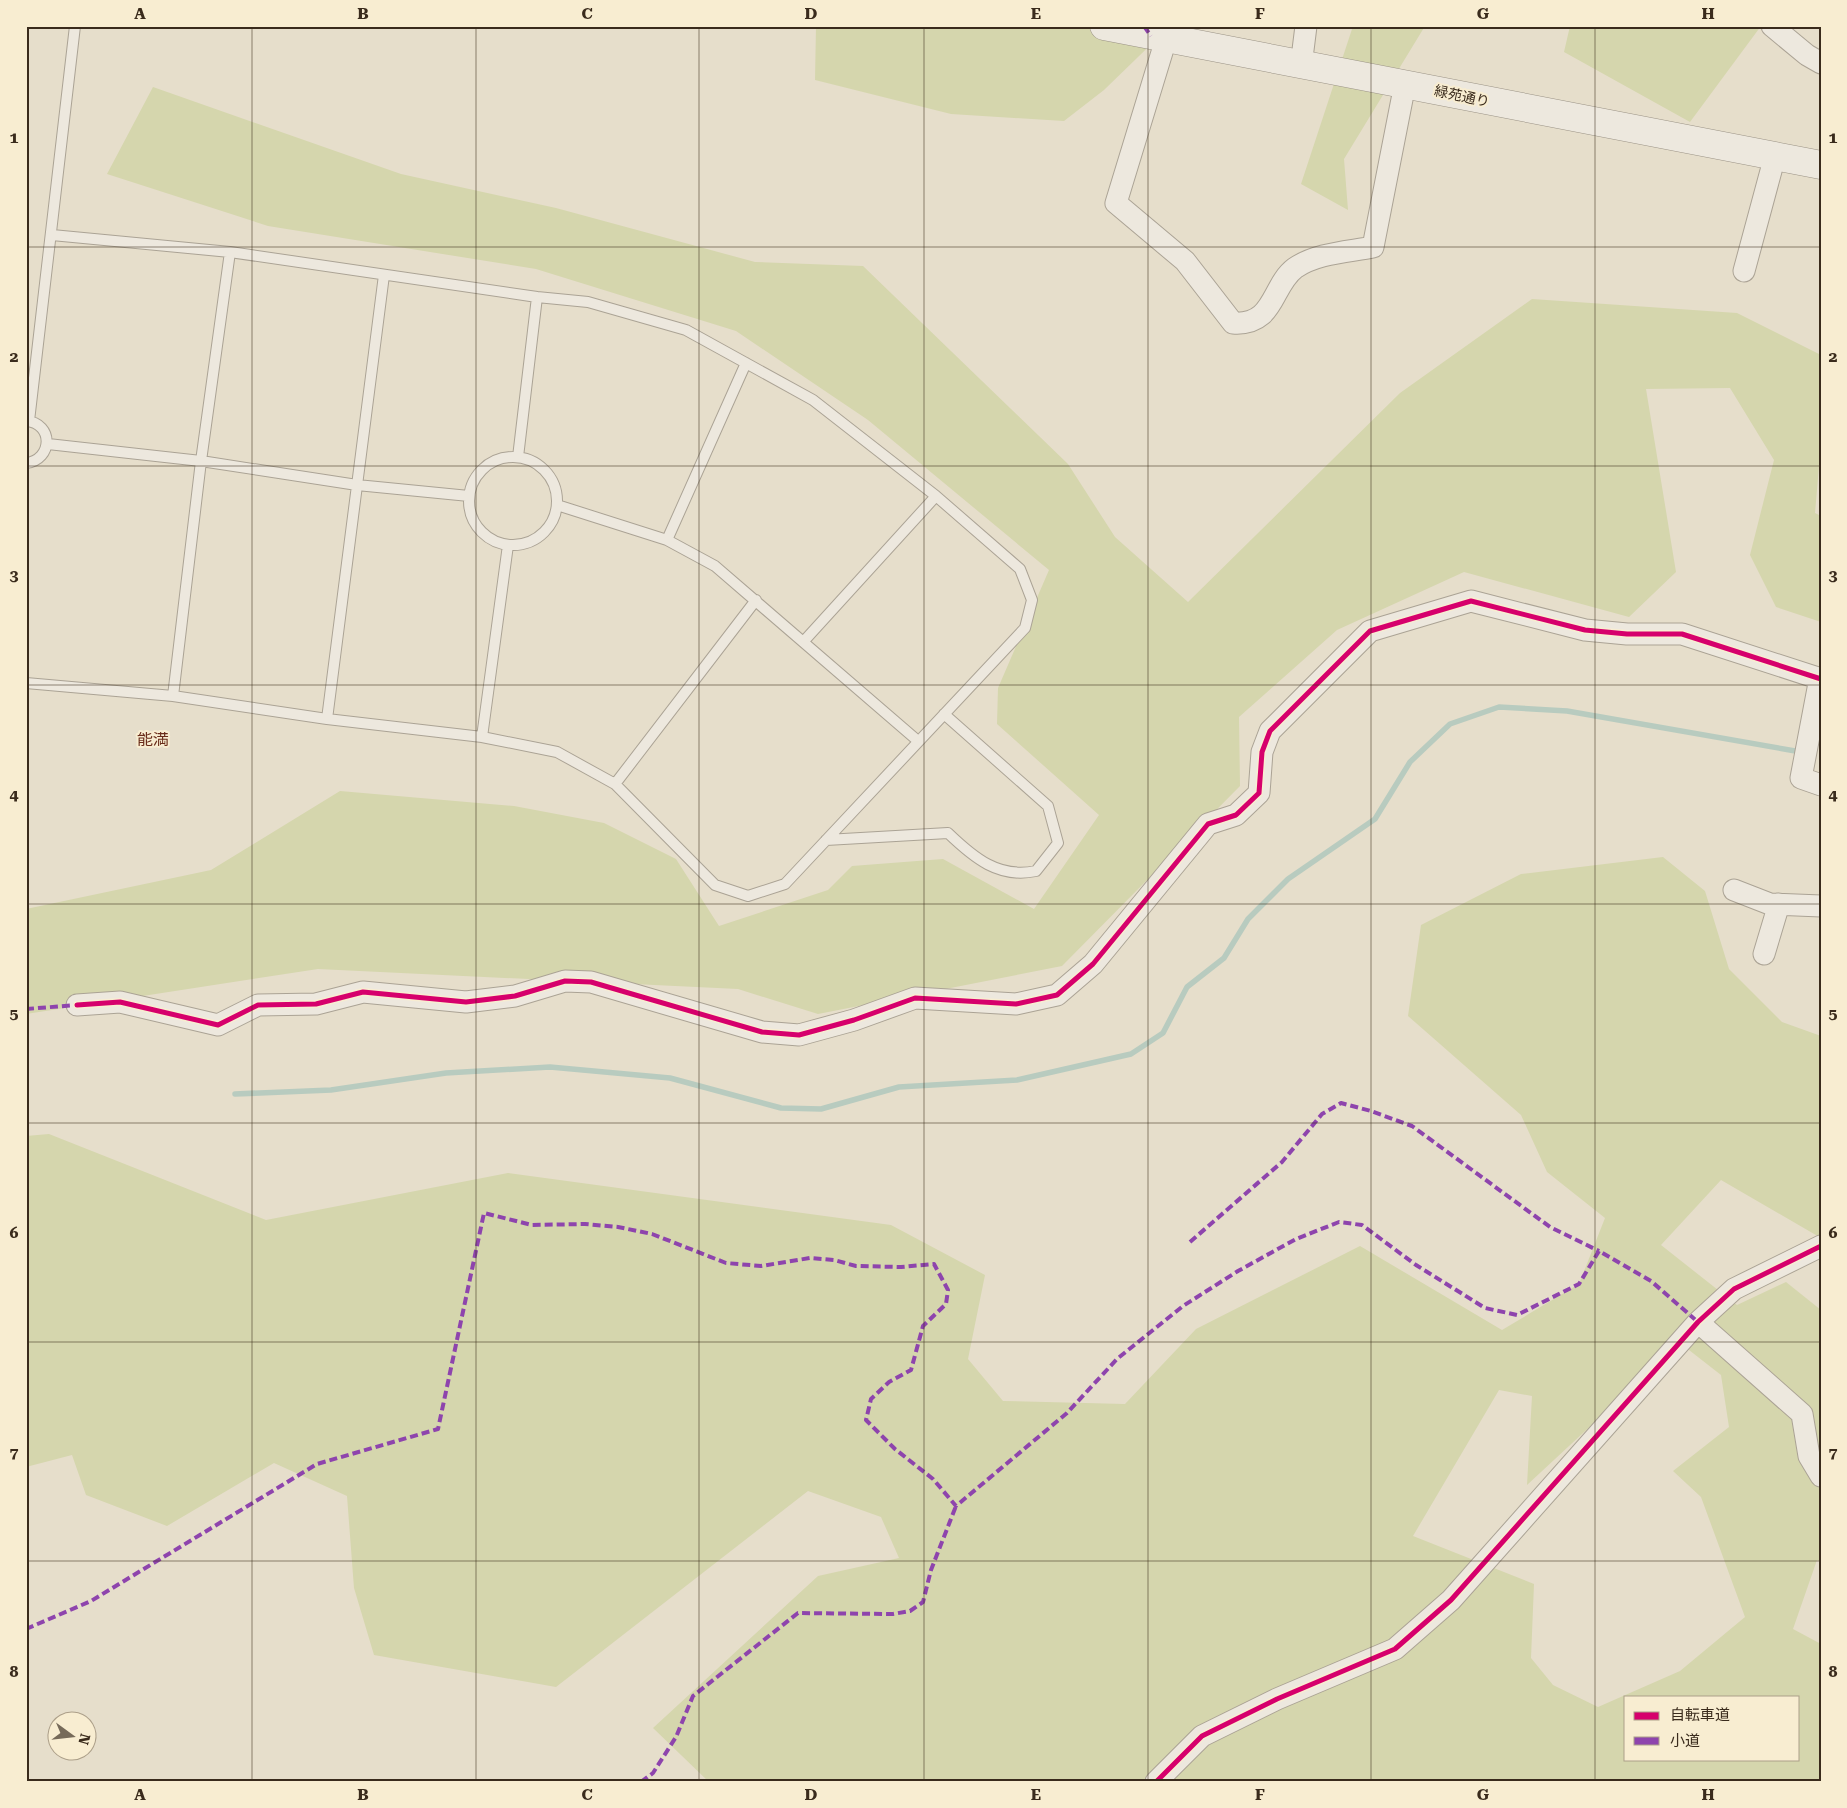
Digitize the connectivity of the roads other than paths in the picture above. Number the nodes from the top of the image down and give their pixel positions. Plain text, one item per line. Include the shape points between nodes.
1 (75, 26) edge
2 (1104, 26) edge
3 (1306, 26) edge
4 (1772, 26) edge
5 (1169, 33) edge
6 (1821, 63) edge
7 (1301, 66) junction
8 (1405, 84) junction
9 (1775, 156) junction
10 (1821, 165) edge
11 (52, 235) junction
12 (230, 252) junction
13 (1744, 271) dead end
14 (384, 275) junction
15 (537, 297) junction
16 (746, 363) junction
17 (27, 421) edge
18 (48, 444) junction
19 (518, 457) junction
20 (201, 461) junction
21 (26, 463) edge
22 (357, 485) junction
23 (469, 496) junction
24 (936, 496) junction
25 (557, 506) junction
26 (667, 540) junction
27 (508, 545) junction
28 (756, 600) junction
29 (804, 641) junction
30 (1820, 678) edge
31 (26, 683) edge
32 (173, 696) junction
33 (944, 714) junction
34 (327, 718) junction
35 (482, 737) junction
36 (918, 741) junction
37 (615, 784) junction
38 (1821, 785) edge
39 (826, 840) junction
40 (1734, 890) dead end
41 (1779, 904) junction
42 (1821, 906) edge
43 (1764, 954) dead end
44 (77, 1005) dead end
45 (1821, 1246) edge
46 (1698, 1322) junction
47 (1821, 1476) edge
48 (1156, 1782) edge

1 - 11 lane
2 - 5 street, 緑苑通り
3 - 7 street
4 - 6 street via 1807,56
5 - 7 street, 緑苑通り
5 - 8 street via 1116,203 1185,261 1233,323 1247,324 1262,316 1293,270 1312,259 1373,247
7 - 8 street, 緑苑通り
8 - 9 street, 緑苑通り
9 - 10 street, 緑苑通り
9 - 13 street
11 - 12 lane
11 - 17 lane
12 - 14 lane
12 - 20 lane
14 - 15 lane
14 - 22 lane
15 - 16 lane via 588,302 686,330
15 - 19 lane
16 - 24 lane via 813,400
16 - 26 lane
17 - 18 lane via 43,428
18 - 20 lane
18 - 21 lane via 40,458
19 - 23 lane via 500,458 485,466 474,480
19 - 25 lane via 534,462 547,473 556,488
20 - 22 lane
20 - 32 lane
22 - 23 lane
22 - 34 lane
23 - 27 lane via 471,514 479,529 492,540
24 - 29 lane
24 - 33 lane via 1020,569 1032,600 1025,628
25 - 26 lane
25 - 27 lane via 552,522 541,535 526,544
26 - 28 lane via 715,566
27 - 35 lane
28 - 29 lane
28 - 37 lane
29 - 36 lane
30 - 38 street via 1801,778
30 - 44 street via 1682,634 1585,630 1471,601 1370,632 1270,731 1262,752 1259,793 1236,815 1208,824 1092,964 1057,996 1016,1004 915,998 799,1035 762,1032 591,982 565,981 515,996 466,1002 363,992 316,1004 258,1005 218,1025 120,1002
31 - 32 lane
32 - 34 lane
33 - 36 lane
33 - 39 lane via 1048,806 1058,843 1036,871 1021,874 1002,871 970,854 948,833
34 - 35 lane
35 - 37 lane via 557,752
36 - 39 lane
37 - 39 lane via 714,885 748,896 785,884
40 - 41 street via 1770,904
41 - 42 street
41 - 43 street
45 - 46 street via 1734,1289
46 - 47 street via 1802,1414 1809,1456
46 - 48 street via 1451,1600 1395,1649 1277,1699 1202,1736

